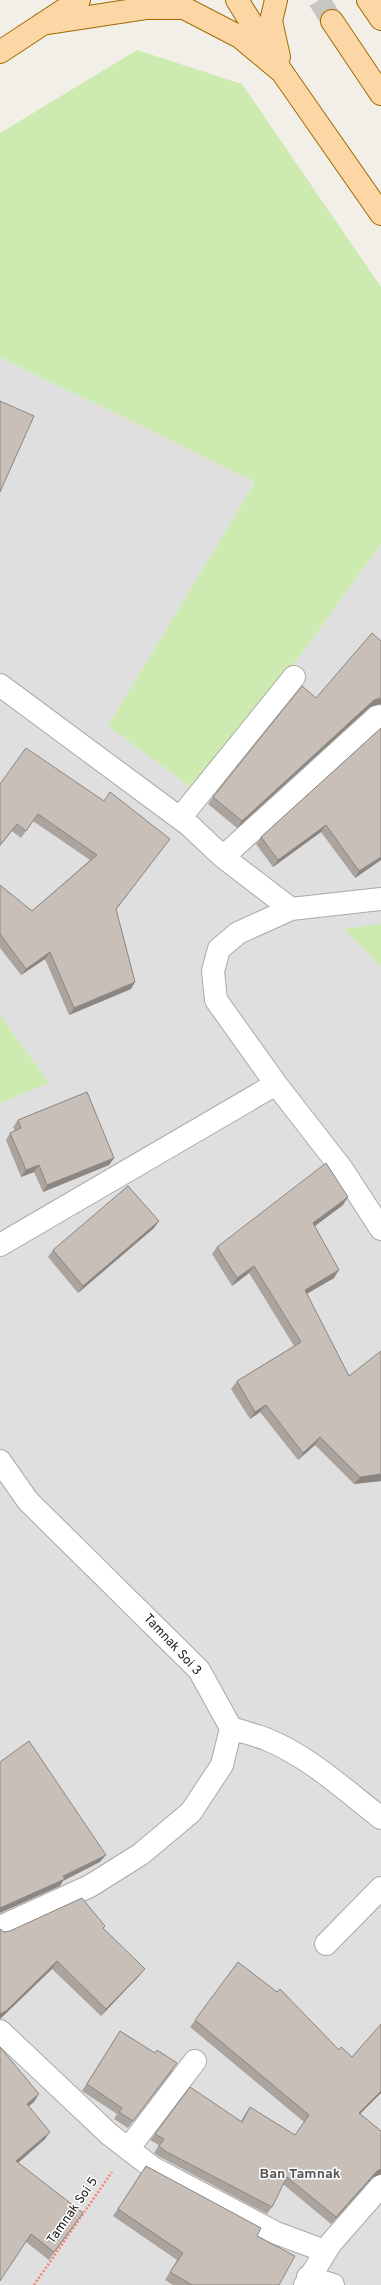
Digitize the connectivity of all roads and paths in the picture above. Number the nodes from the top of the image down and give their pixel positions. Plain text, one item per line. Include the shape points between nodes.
1 (79, 0) edge
2 (237, 0) edge
3 (276, 0) edge
4 (368, 0) edge
5 (381, 19) edge
6 (332, 21) tunnel mouth
7 (42, 24) junction
8 (0, 52) edge
9 (282, 72) junction
10 (381, 94) edge
11 (381, 214) edge
12 (294, 676) dead end
13 (0, 685) edge
14 (378, 716) dead end
15 (180, 818) junction
16 (223, 857) junction
17 (381, 899) edge
18 (291, 910) junction
19 (276, 1084) junction
20 (381, 1229) edge
21 (0, 1245) edge
22 (0, 1461) edge
23 (231, 1728) junction
24 (381, 1818) edge
25 (381, 1888) edge
26 (0, 1926) edge
27 (326, 1944) dead end
28 (0, 2031) edge
29 (195, 2061) dead end
30 (128, 2149) junction
31 (381, 2186) edge
32 (325, 2252) junction
33 (306, 2281) edge
34 (34, 2285) edge
35 (333, 2285) edge

1 - 7 main road
2 - 9 main road
3 - 9 main road via 272,21
4 - 5 main road
6 - 10 main road
7 - 8 main road
7 - 9 main road via 147,8 184,8 240,37
9 - 11 main road
12 - 15 street
13 - 15 street
14 - 16 street
15 - 16 street
16 - 18 street
17 - 18 street
18 - 19 street via 238,933 219,949 212,971 216,1000
19 - 20 street via 342,1169
19 - 21 street
22 - 23 street, Tamnak Soi 3 via 28,1501 199,1670
23 - 24 street via 266,1740 303,1758
23 - 26 street via 222,1765 191,1812 141,1854 90,1886
25 - 27 street
28 - 30 street
29 - 30 street
30 - 32 street via 153,2168 276,2232
30 - 34 path, Tamnak Soi 5
31 - 32 street
32 - 33 street
33 - 35 street

